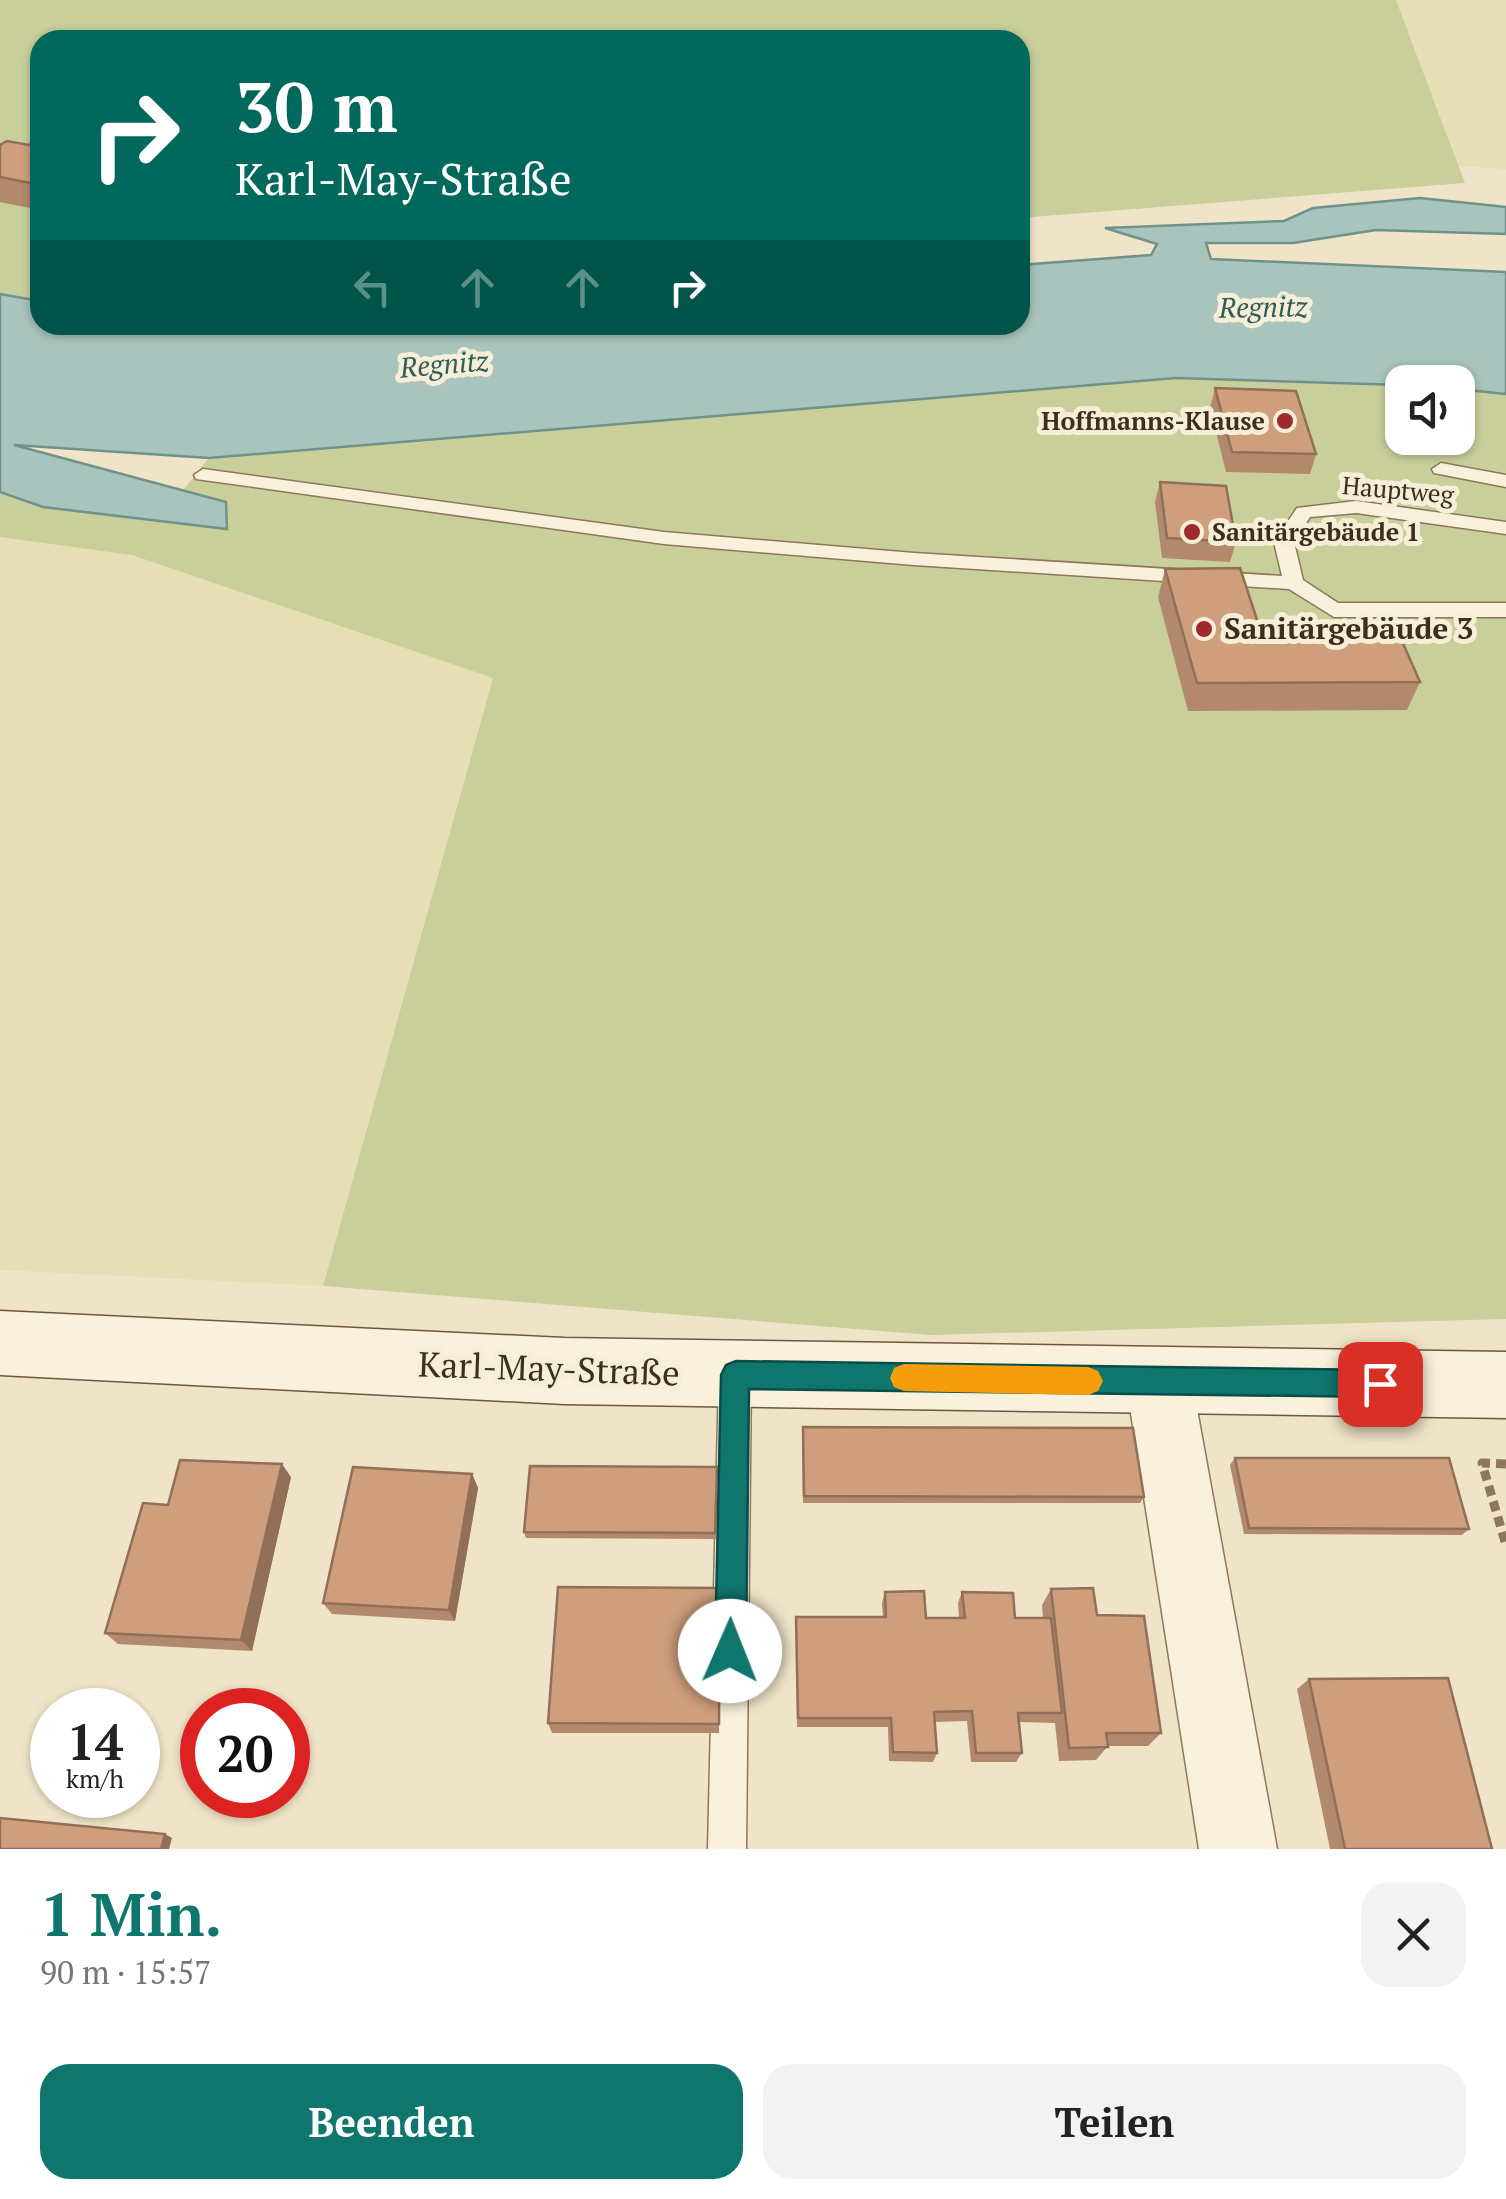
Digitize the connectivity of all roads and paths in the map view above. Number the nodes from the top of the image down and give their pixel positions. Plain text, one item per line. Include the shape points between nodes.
1 (1441, 469) dead end
2 (203, 474) dead end
3 (1506, 481) edge
4 (1506, 528) edge
5 (1294, 583) junction
6 (1506, 610) edge
7 (0, 1342) edge
8 (736, 1375) junction
9 (1159, 1382) junction
10 (1506, 1385) edge
11 (1506, 1464) edge
12 (1506, 1545) edge
13 (727, 1849) edge
14 (1238, 1849) edge

1 - 3 lane
2 - 5 lane via 664,538
4 - 5 lane, Hauptweg via 1356,507 1304,512 1284,542
5 - 6 lane via 1334,610
7 - 8 street, Karl-May-Straße via 163,1355
8 - 9 street, Karl-May-Straße
8 - 13 lane
9 - 10 street, Karl-May-Straße
9 - 14 street
11 - 12 path via 1482,1463

